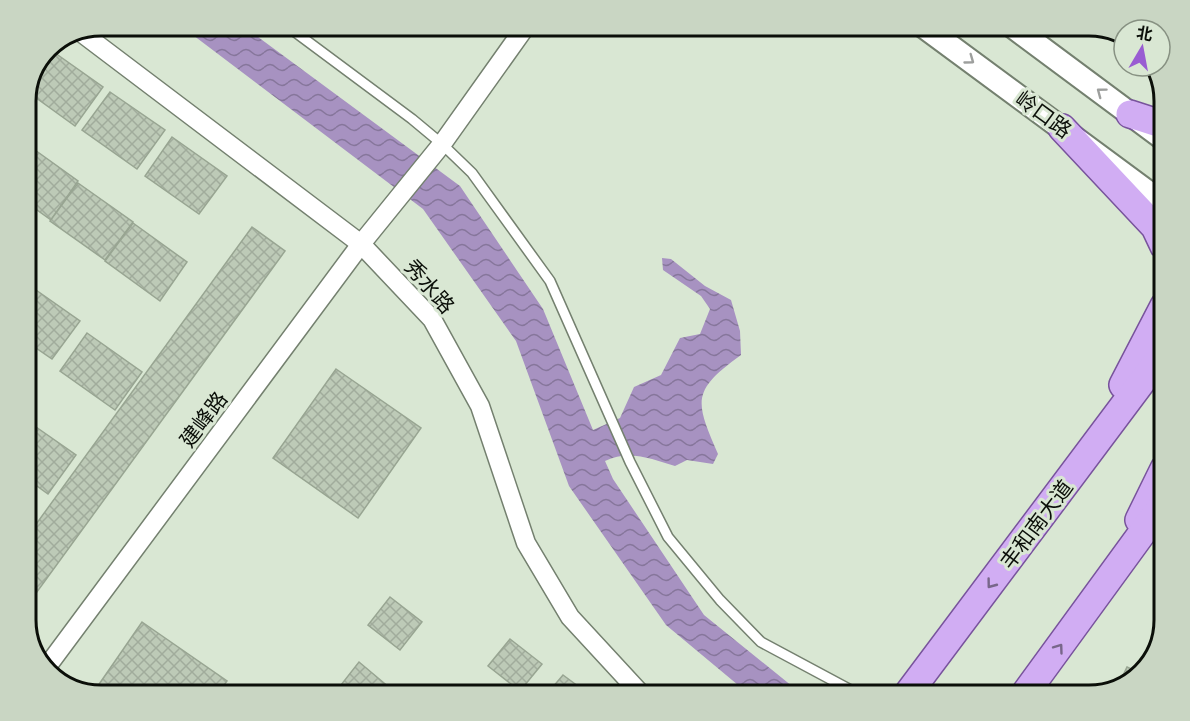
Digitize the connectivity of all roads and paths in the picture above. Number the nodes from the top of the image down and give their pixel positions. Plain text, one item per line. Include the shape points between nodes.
1 (300, 36) edge
2 (519, 36) edge
3 (937, 36) edge
4 (1025, 36) edge
5 (88, 37) edge
6 (1130, 114) junction
7 (1154, 122) edge
8 (1062, 128) junction
9 (1154, 132) edge
10 (442, 144) junction
11 (1154, 197) edge
12 (1154, 226) edge
13 (361, 244) junction
14 (1154, 325) edge
15 (1154, 365) edge
16 (1154, 368) edge
17 (1146, 376) junction
18 (1087, 456) junction
19 (1154, 490) edge
20 (1154, 517) edge
21 (1117, 568) junction
22 (51, 662) edge
23 (632, 685) edge
24 (840, 685) edge
25 (915, 685) edge
26 (1032, 685) edge

1 - 10 lane
2 - 10 street
3 -> 8 street, 岭口路
6 -> 4 street
5 - 13 street, 秀水路
6 - 7 main road
6 - 9 street
8 - 11 street, 岭口路
8 - 12 main road
10 - 13 street, 建峰路
10 - 24 lane via 472,173 550,281 630,462 668,537 761,642
13 - 22 street, 建峰路
13 - 23 street, 秀水路 via 432,319 480,406 526,543 570,617
14 - 18 main road
15 - 17 main road, 丰和南大道
16 - 17 main road
17 - 18 main road, 丰和南大道
18 -> 25 main road, 丰和南大道
19 - 21 main road
20 - 21 main road
26 -> 21 main road

